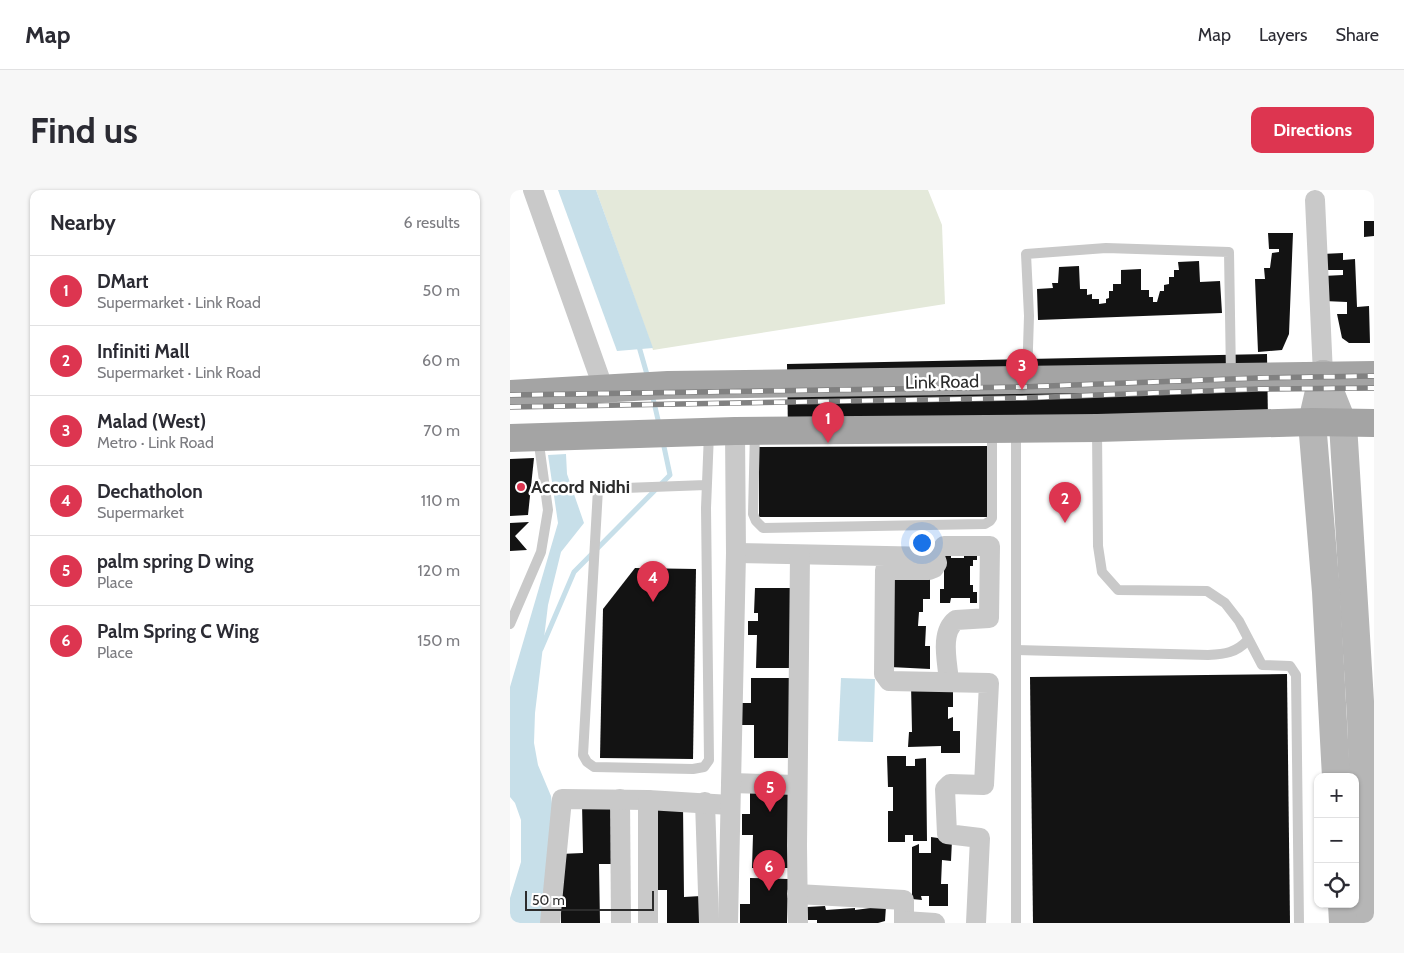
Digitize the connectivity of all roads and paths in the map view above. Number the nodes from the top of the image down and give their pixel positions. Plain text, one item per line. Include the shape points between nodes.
1 (533, 190) edge
2 (1315, 200) dead end
3 (1323, 374) junction
4 (1374, 375) edge
5 (1231, 376) junction
6 (1027, 380) junction
7 (614, 387) junction
8 (510, 394) edge
9 (1312, 422) junction
10 (1374, 423) edge
11 (1343, 424) junction
12 (1097, 428) junction
13 (1004, 429) junction
14 (725, 431) junction
15 (538, 436) junction
16 (510, 438) edge
17 (706, 485) junction
18 (944, 546) dead end
19 (736, 553) junction
20 (800, 556) junction
21 (510, 624) edge
22 (1248, 640) junction
23 (1016, 650) junction
24 (949, 682) junction
25 (1361, 718) junction
26 (1332, 719) junction
27 (1336, 773) edge
28 (731, 784) junction
29 (798, 784) junction
30 (620, 799) junction
31 (648, 800) junction
32 (705, 802) junction
33 (730, 805) junction
34 (798, 894) junction
35 (1342, 908) edge
36 (904, 922) edge
37 (550, 923) edge
38 (621, 923) edge
39 (648, 923) edge
40 (709, 923) edge
41 (728, 923) edge
42 (798, 923) edge
43 (935, 923) edge
44 (976, 923) edge
45 (1016, 923) edge
46 (1299, 923) edge
47 (1343, 923) edge
48 (1368, 923) edge

1 - 7 street
2 - 3 street
3 - 4 main road, Link Road
3 - 5 main road, Link Road
3 - 9 street
3 - 11 street
5 - 6 main road, Link Road
5 - 6 lane via 1229,252 1106,248 1026,254 1029,316
6 - 7 main road, Link Road
7 - 8 main road, Link Road
9 - 11 main road
9 - 12 main road
9 - 26 street via 1326,592
10 - 11 main road
11 - 25 street
12 - 13 main road
12 - 22 lane via 1098,546 1102,572 1118,590 1207,591 1225,603
13 - 14 main road
13 - 14 lane via 990,522 763,528 753,514
13 - 23 lane
14 - 15 main road
14 - 17 lane
14 - 19 street
15 - 16 main road
15 - 21 lane via 548,510 542,552
17 - 17 lane via 598,489 583,755 594,767 693,769 704,767 709,760
18 - 24 street via 990,546 989,618 956,620 950,627 947,639
19 - 20 street
19 - 28 street
20 - 24 street via 936,557 937,563 930,570 885,570 884,674 889,681
20 - 29 street
22 - 23 lane via 1230,653 1208,655
22 - 46 lane via 1262,665 1290,666 1296,676
23 - 45 lane
24 - 44 street via 989,683 984,785 950,784 945,789 947,834 980,838
25 - 26 street
25 - 48 street
26 - 27 street
28 - 29 street
28 - 33 street
29 - 34 street
30 - 31 street
30 - 37 street via 562,799
30 - 38 street
31 - 32 street
31 - 39 street
32 - 33 street
32 - 40 street
33 - 41 street
34 - 36 street via 904,900
34 - 42 street
35 - 47 street
36 - 43 street

